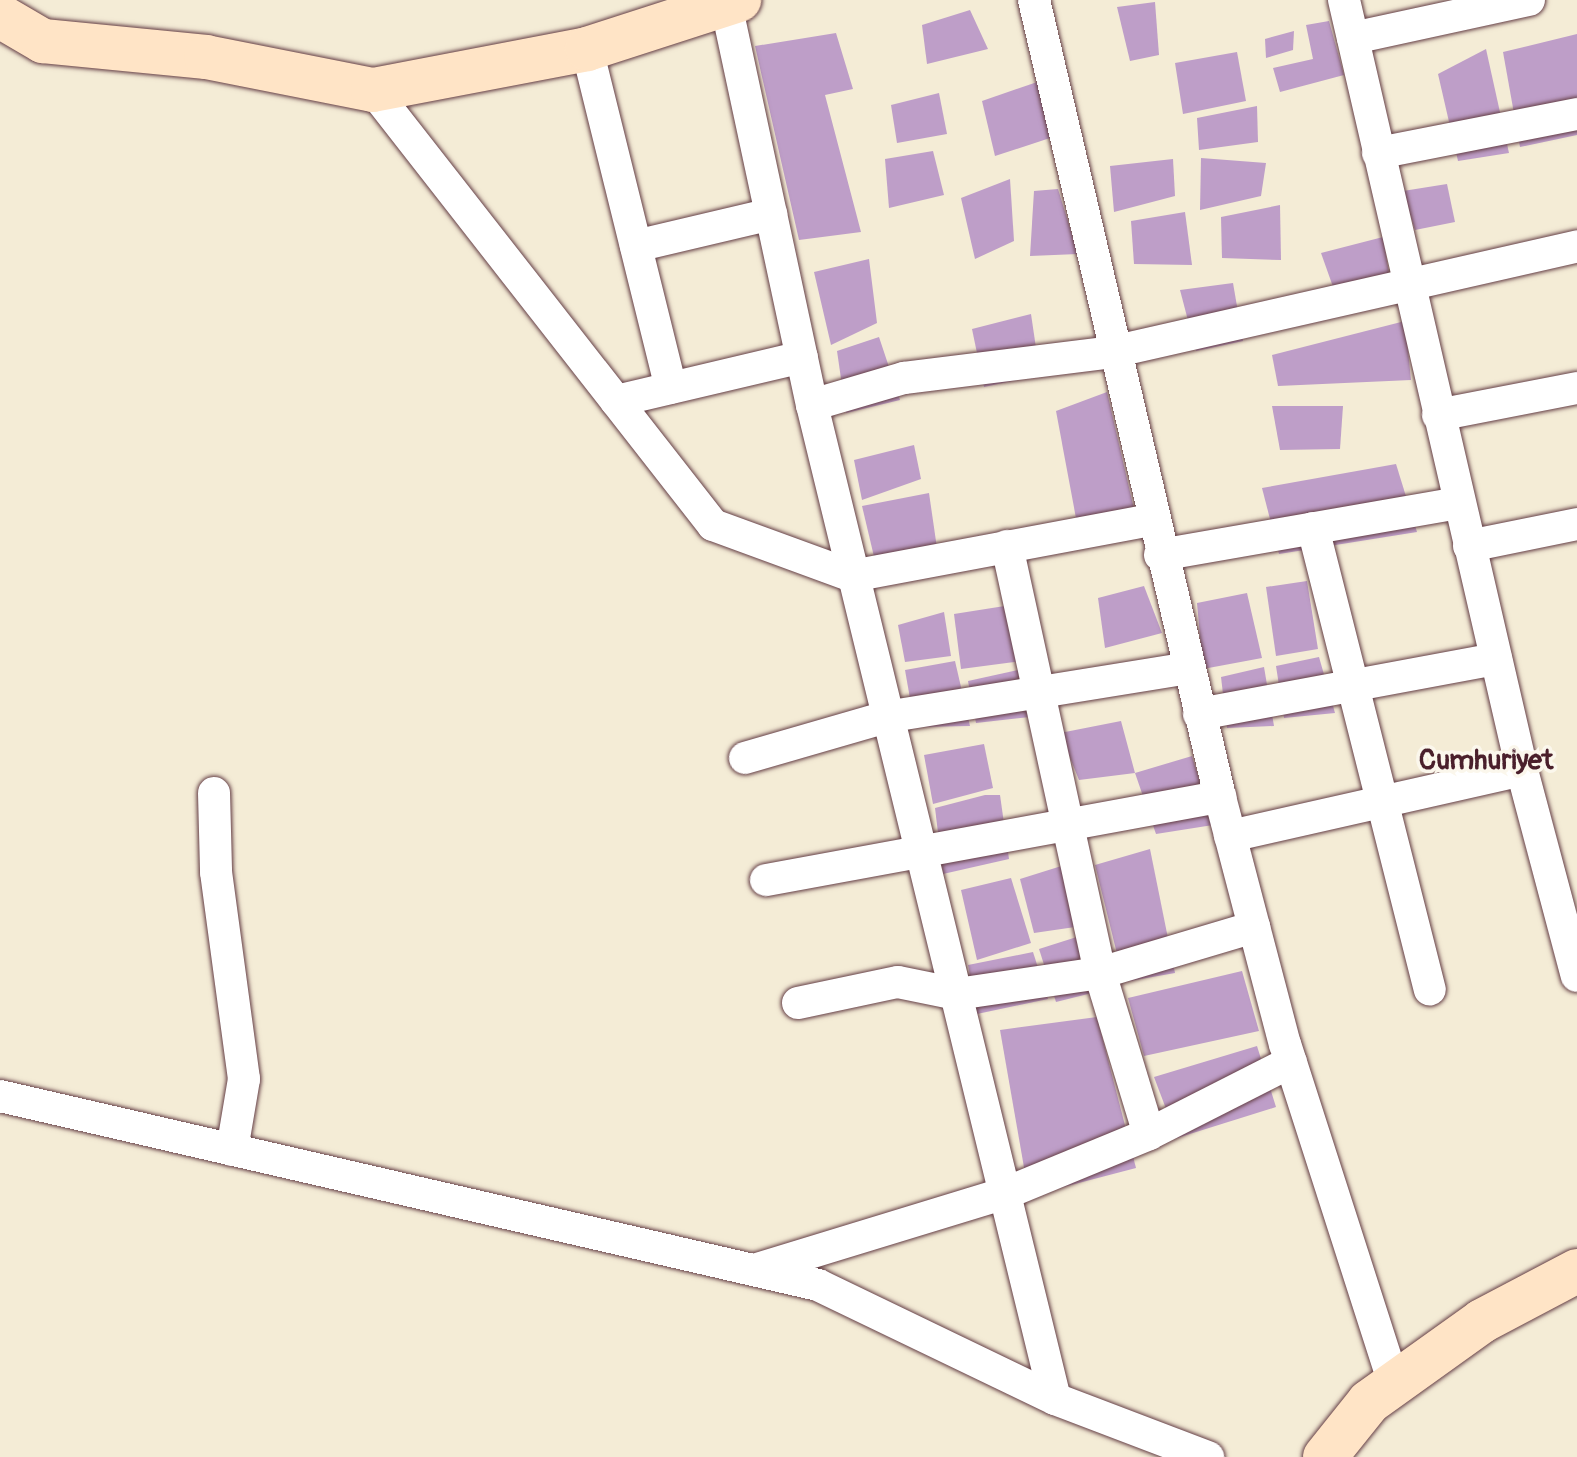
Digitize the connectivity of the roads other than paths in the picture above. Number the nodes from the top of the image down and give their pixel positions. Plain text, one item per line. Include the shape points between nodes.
1 (1034, 0) edge
2 (1344, 0) edge
3 (1529, 0) edge
4 (733, 2) edge
5 (0, 16) edge
6 (1353, 38) junction
7 (587, 49) junction
8 (373, 90) junction
9 (1577, 114) edge
10 (1378, 153) junction
11 (771, 214) junction
12 (636, 246) junction
13 (1577, 246) edge
14 (1408, 284) junction
15 (1112, 352) junction
16 (802, 357) junction
17 (671, 388) junction
18 (1577, 388) edge
19 (616, 401) junction
20 (812, 405) junction
21 (1438, 415) junction
22 (1459, 503) junction
23 (1151, 520) junction
24 (1577, 524) edge
25 (1313, 528) junction
26 (1007, 546) junction
27 (1469, 546) junction
28 (1160, 555) junction
29 (852, 576) junction
30 (1496, 659) junction
31 (1187, 668) junction
32 (1352, 683) junction
33 (1036, 693) junction
34 (1199, 714) junction
35 (886, 717) junction
36 (745, 758) dead end
37 (1522, 770) junction
38 (214, 793) dead end
39 (1220, 797) junction
40 (1381, 803) junction
41 (1067, 825) junction
42 (1230, 836) junction
43 (920, 852) junction
44 (766, 880) dead end
45 (1254, 927) junction
46 (1100, 973) junction
47 (1577, 976) edge
48 (1430, 989) dead end
49 (957, 994) junction
50 (798, 1003) dead end
51 (1291, 1062) junction
52 (0, 1096) edge
53 (1149, 1134) junction
54 (232, 1150) junction
55 (1006, 1193) junction
56 (754, 1270) junction
57 (1577, 1271) edge
58 (1394, 1384) junction
59 (1055, 1399) junction
60 (1208, 1457) edge
61 (1325, 1457) edge

1 - 15 street
2 - 6 street
3 - 6 street
4 - 7 street
4 - 11 street
5 - 8 street via 43,41 206,57
6 - 10 street
7 - 8 street
7 - 12 street
8 - 19 street
9 - 10 street
10 - 14 street
11 - 12 street
11 - 16 street
12 - 17 street
13 - 14 street
14 - 15 street
14 - 21 street
15 - 20 street via 904,378
15 - 23 street
16 - 17 street
16 - 20 street
17 - 19 street
18 - 21 street
19 - 29 street via 713,525
20 - 29 street
21 - 22 street
22 - 25 street
22 - 27 street
23 - 26 street
23 - 28 street
24 - 27 street
25 - 28 street
25 - 32 street
26 - 29 street
26 - 33 street
27 - 30 street
28 - 31 street
29 - 35 street
30 - 32 street
30 - 37 street
31 - 33 street
31 - 34 street
32 - 34 street
32 - 40 street
33 - 35 street
33 - 41 street
34 - 39 street
35 - 36 street
35 - 43 street
37 - 40 street
37 - 47 street
38 - 54 street via 216,872 244,1079
39 - 41 street
39 - 42 street
40 - 42 street
40 - 48 street
41 - 43 street
41 - 46 street
42 - 45 street
43 - 44 street
43 - 49 street
45 - 46 street
45 - 51 street
46 - 49 street
46 - 53 street
49 - 50 street via 898,982
49 - 55 street
51 - 53 street
51 - 58 street
52 - 54 street
53 - 55 street
54 - 56 street
55 - 56 street
55 - 59 street
56 - 59 street via 818,1285
57 - 58 street via 1482,1321
58 - 61 street via 1369,1402
59 - 60 street

